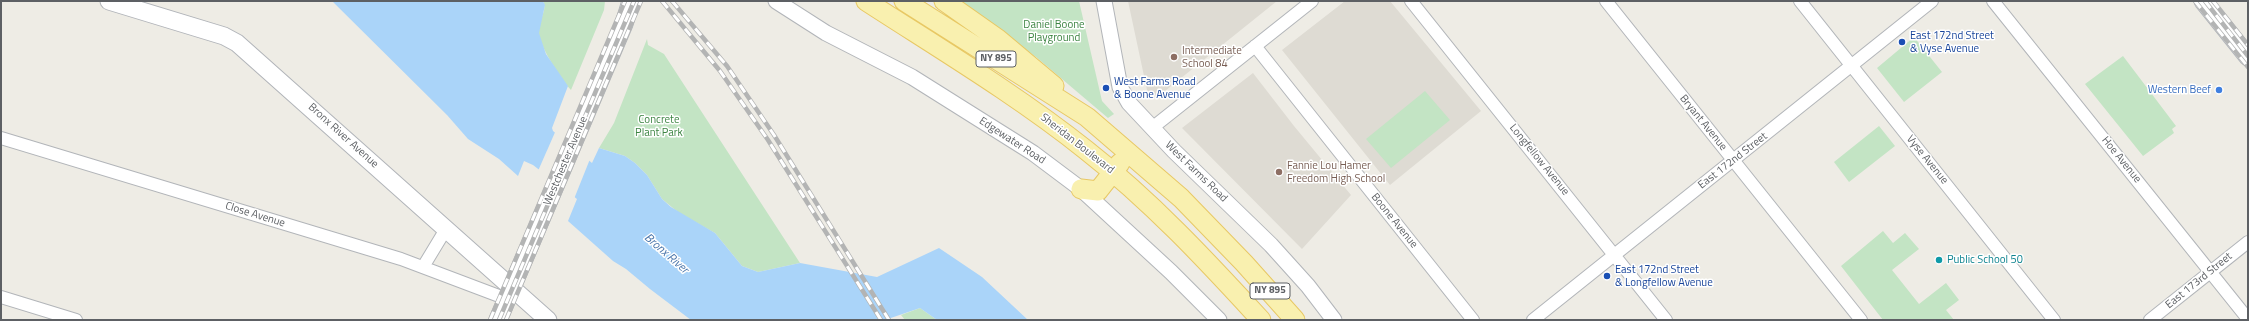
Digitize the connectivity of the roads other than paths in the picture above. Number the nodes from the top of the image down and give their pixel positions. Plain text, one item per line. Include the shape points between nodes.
1 (109, 1) edge
2 (776, 1) edge
3 (866, 1) edge
4 (904, 1) edge
5 (944, 1) edge
6 (1104, 1) edge
7 (1312, 1) edge
8 (1412, 1) edge
9 (1606, 1) edge
10 (1800, 1) edge
11 (1932, 1) edge
12 (1993, 1) edge
13 (2203, 1) edge
14 (635, 4) edge
15 (1255, 46) junction
16 (2248, 57) edge
17 (1851, 66) junction
18 (1087, 117) junction
19 (1152, 128) junction
20 (1, 138) edge
21 (1129, 153) junction
22 (1733, 160) junction
23 (1113, 172) junction
24 (1081, 189) junction
25 (446, 229) junction
26 (2248, 242) edge
27 (1614, 254) junction
28 (423, 267) junction
29 (2210, 272) junction
30 (509, 293) junction
31 (1, 297) edge
32 (2248, 319) edge
33 (76, 320) edge
34 (498, 320) edge
35 (548, 320) edge
36 (1219, 320) edge
37 (1261, 320) edge
38 (1295, 320) edge
39 (1334, 320) edge
40 (1473, 320) edge
41 (1533, 320) edge
42 (1666, 320) edge
43 (1861, 320) edge
44 (2054, 320) edge
45 (2150, 320) edge

1 - 25 main road, Bronx River Avenue via 224,36 237,43
2 - 24 street, Edgewater Road via 826,33 912,77 1033,153
3 - 23 main road, Sheridan Boulevard / NY 895 via 1039,115
4 - 18 main road, NY 895
5 - 18 main road via 1038,71
6 - 19 street, West Farms Road via 1122,93
7 - 15 street
8 - 27 street, Longfellow Avenue
9 - 22 street, Bryant Avenue
10 - 17 street, Vyse Avenue
11 - 17 street, East 172nd Street
12 - 29 street, Hoe Avenue
13 - 16 main road
14 - 30 main road, Westchester Avenue via 624,24
15 - 19 street
15 - 40 street, Boone Avenue
17 - 22 street, East 172nd Street
17 - 44 street, Vyse Avenue
18 - 21 main road, NY 895
19 - 39 street, West Farms Road via 1271,245
20 - 28 street, Close Avenue
21 - 23 main road
21 - 38 main road, NY 895 via 1208,225
22 - 27 street, East 172nd Street
22 - 43 street, Bryant Avenue
23 - 24 main road via 1098,191
23 - 37 main road, Sheridan Boulevard / NY 895 via 1194,247
24 - 36 street, Edgewater Road
25 - 28 street
25 - 30 main road, Bronx River Avenue
26 - 29 street, East 173rd Street
27 - 41 street, East 172nd Street
27 - 42 street, Longfellow Avenue
28 - 30 street, Close Avenue
29 - 32 street, Hoe Avenue
29 - 45 street, East 173rd Street
30 - 34 main road, Westchester Avenue
30 - 35 main road, Bronx River Avenue
31 - 33 street

